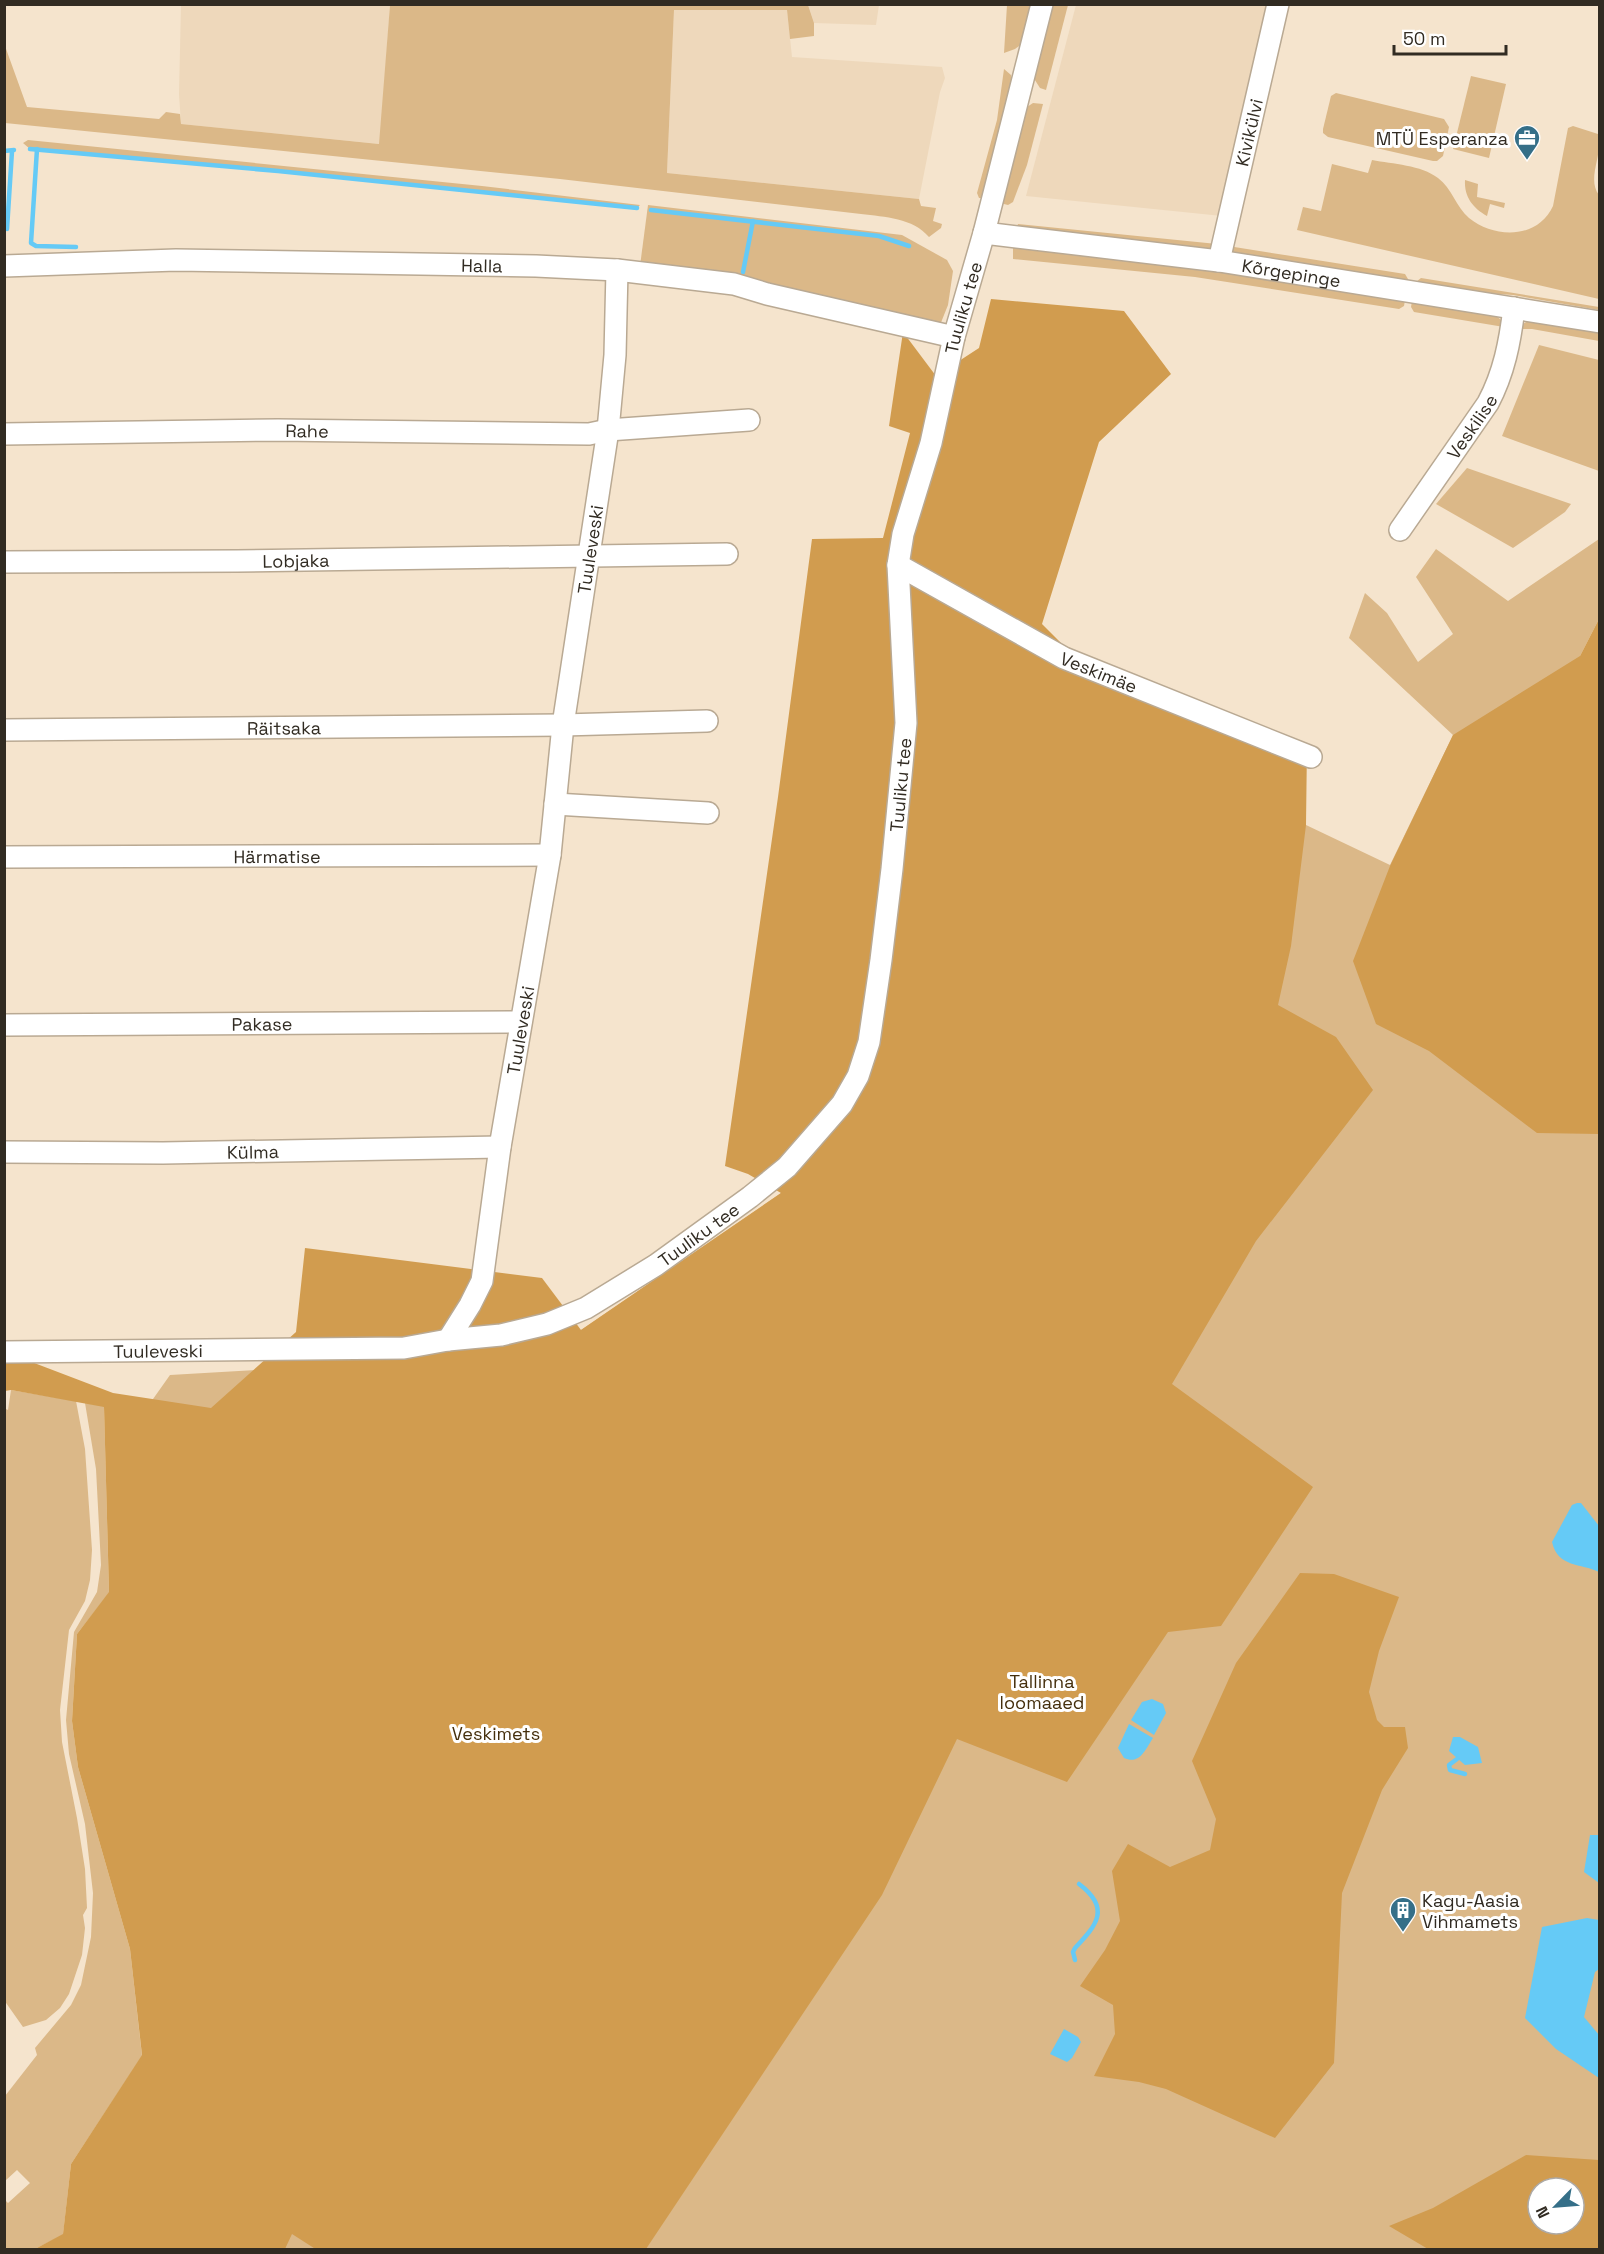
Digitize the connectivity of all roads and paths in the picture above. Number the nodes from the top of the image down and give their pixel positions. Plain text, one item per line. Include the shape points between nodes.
1 (1042, 4) edge
2 (1278, 4) edge
3 (984, 233) junction
4 (1219, 261) junction
5 (4, 266) edge
6 (616, 270) junction
7 (1514, 308) junction
8 (1599, 322) edge
9 (954, 337) junction
10 (749, 420) dead end
11 (608, 430) junction
12 (4, 434) edge
13 (1400, 530) dead end
14 (727, 555) dead end
15 (587, 556) junction
16 (4, 562) edge
17 (898, 565) junction
18 (707, 721) dead end
19 (563, 725) junction
20 (4, 730) edge
21 (1311, 757) dead end
22 (555, 804) junction
23 (708, 813) dead end
24 (550, 855) junction
25 (4, 857) edge
26 (520, 1022) junction
27 (4, 1024) edge
28 (501, 1147) junction
29 (4, 1152) edge
30 (448, 1340) junction
31 (4, 1352) edge

1 - 3 street, Tuuliku tee
2 - 4 street, Kivikülvi
3 - 4 street, Kõrgepinge
3 - 9 street, Tuuliku tee
4 - 7 street, Kõrgepinge
5 - 6 street, Halla via 176,260
6 - 9 street, Halla via 734,284
6 - 11 street, Tuuleveski via 615,355
7 - 8 street, Kõrgepinge
7 - 13 street, Veskilise via 1497,386
9 - 17 street, Tuuliku tee
10 - 11 street, Rahe
11 - 12 street, Rahe via 589,434 278,430
11 - 15 street, Tuuleveski
14 - 15 street, Lobjaka
15 - 16 street, Lobjaka
15 - 19 street, Tuuleveski
17 - 21 street, Veskimäe via 1064,658
17 - 30 street, Tuuliku tee via 906,723 892,869 868,1041 858,1076 842,1104 787,1167 750,1197 656,1265 586,1308 547,1324 501,1335
18 - 19 street, Räitsaka
19 - 20 street, Räitsaka
19 - 22 street, Tuuleveski
22 - 23 street
22 - 24 street, Tuuleveski
24 - 25 street, Härmatise
24 - 26 street, Tuuleveski
26 - 27 street, Pakase
26 - 28 street, Tuuleveski
28 - 29 street, Külma
28 - 30 street, Tuuleveski via 483,1281
30 - 31 street, Tuuleveski via 404,1348

